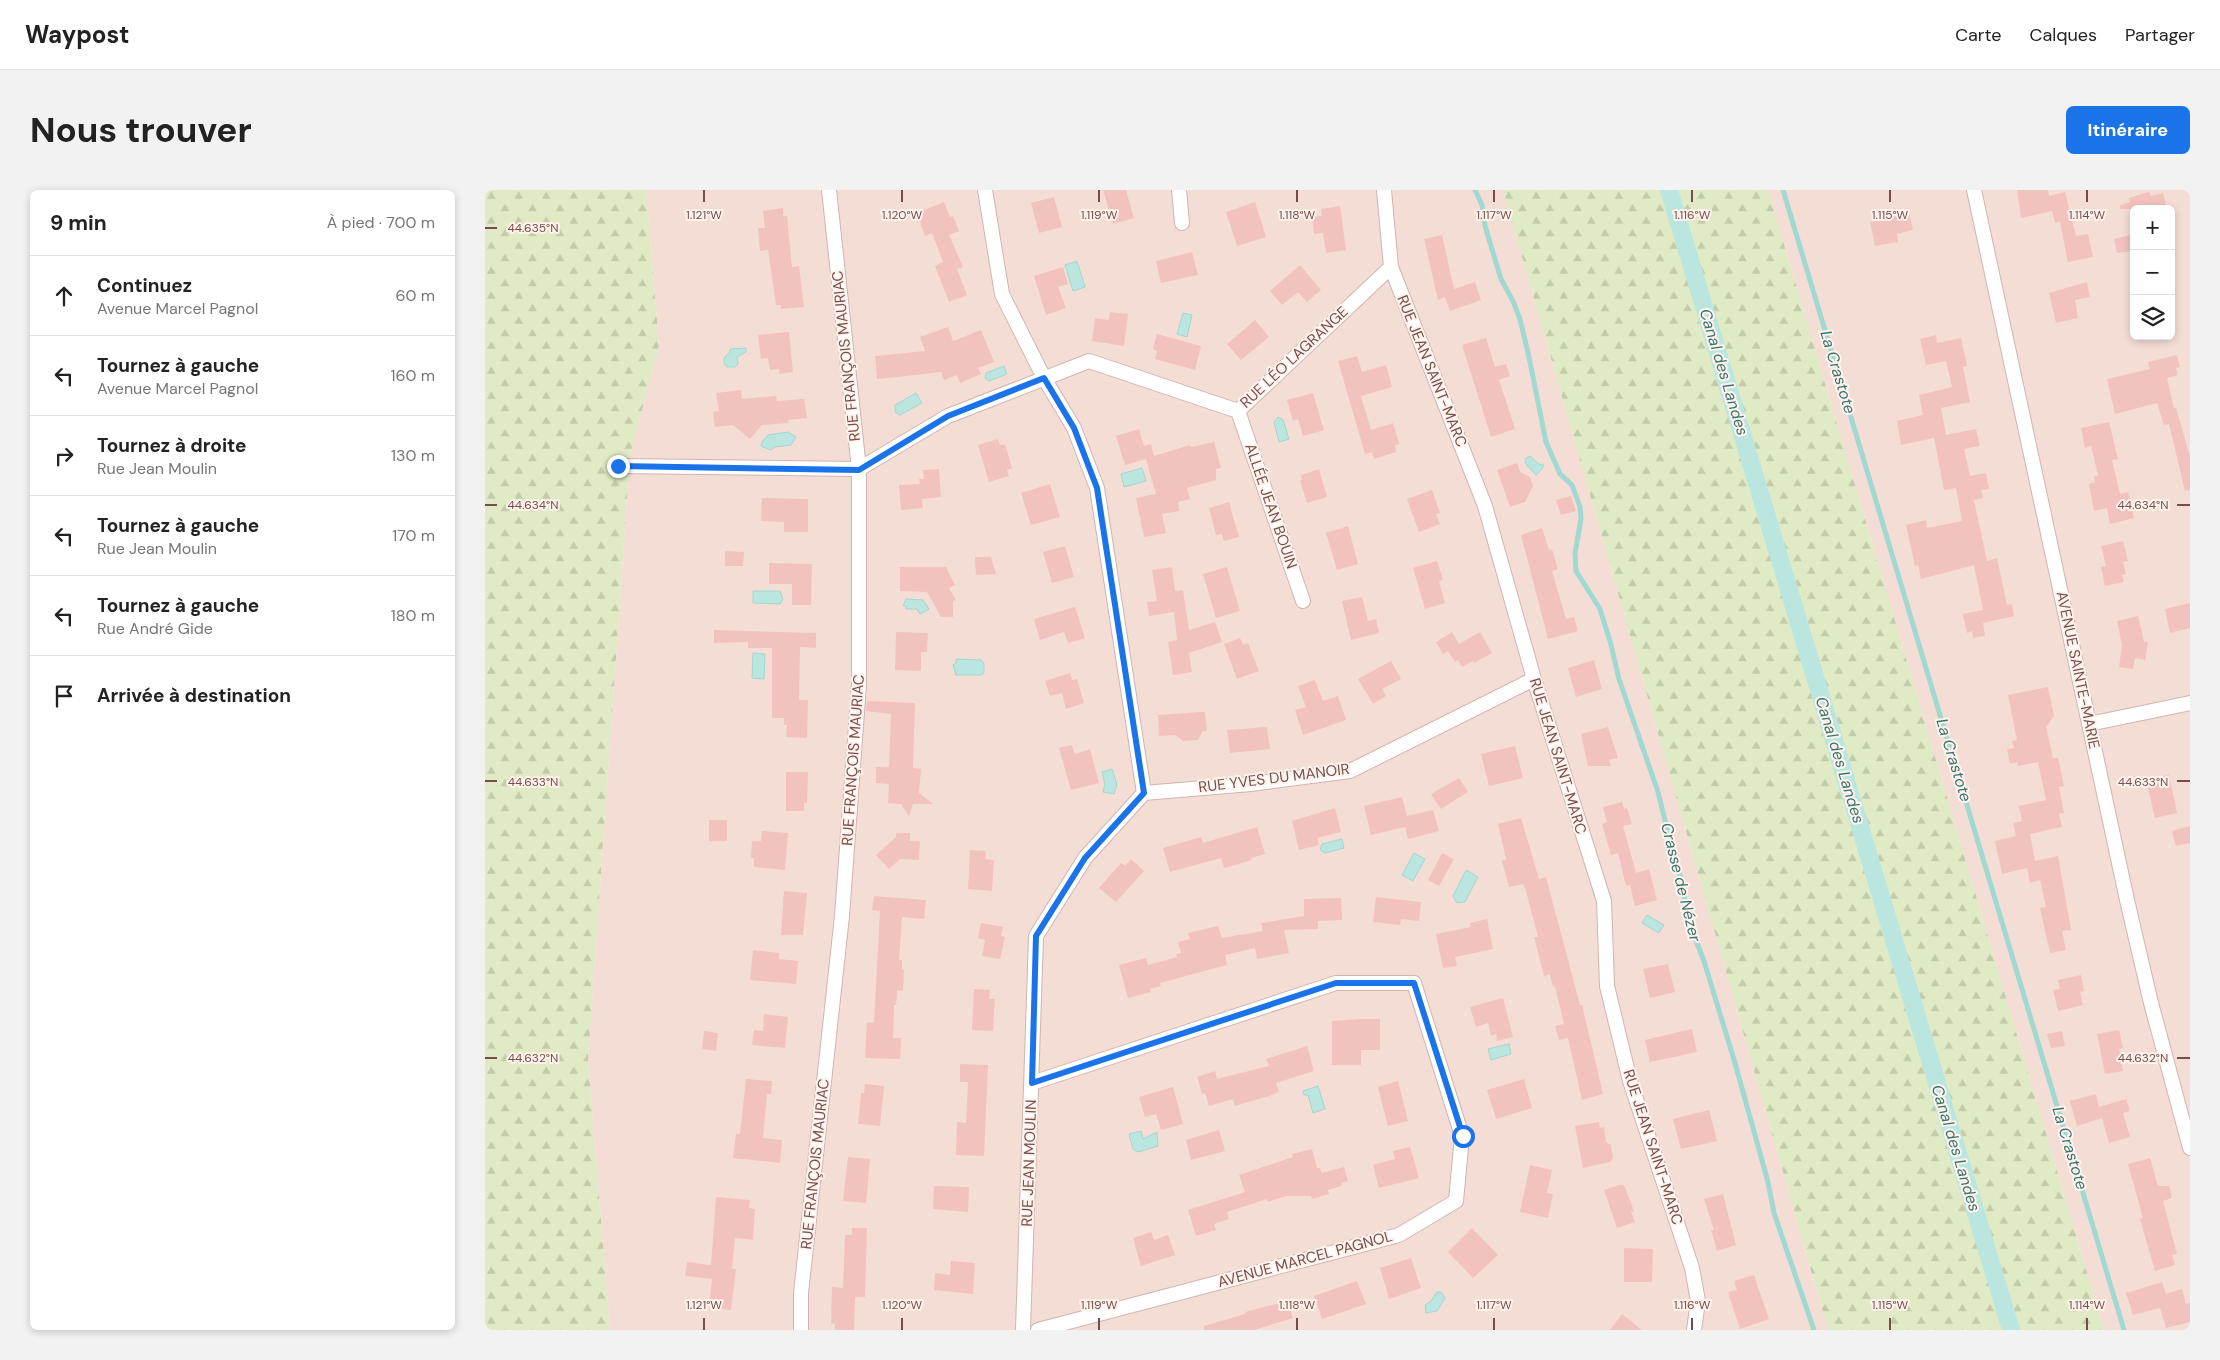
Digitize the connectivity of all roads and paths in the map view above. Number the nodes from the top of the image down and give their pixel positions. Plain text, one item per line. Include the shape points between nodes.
1 (829, 190) edge
2 (985, 190) edge
3 (1179, 190) edge
4 (1384, 190) edge
5 (1974, 190) edge
6 (1181, 223) dead end
7 (1391, 267) junction
8 (1044, 378) junction
9 (1238, 410) junction
10 (618, 466) dead end
11 (859, 470) junction
12 (1303, 601) dead end
13 (1534, 680) junction
14 (2190, 703) edge
15 (2089, 724) junction
16 (1144, 793) junction
17 (1032, 1083) junction
18 (2186, 1120) edge
19 (2190, 1148) edge
20 (801, 1330) edge
21 (1023, 1330) edge
22 (1038, 1330) edge
23 (1694, 1330) edge

1 - 11 street, RUE FRANÇOIS MAURIAC
2 - 8 street via 1002,294
3 - 6 street
4 - 7 street, RUE JEAN SAINT-MARC
5 - 15 street, AVENUE SAINTE-MARIE
7 - 9 street, RUE LÉO LAGRANGE
7 - 13 street, RUE JEAN SAINT-MARC via 1485,506
8 - 9 street, RUE LÉO LAGRANGE via 1089,361
8 - 11 street, RUE LÉO LAGRANGE via 948,416
8 - 16 street via 1074,428 1097,488
9 - 12 street, ALLÉE JEAN BOUIN
10 - 11 street
11 - 20 street, RUE FRANÇOIS MAURIAC via 859,685 841,916 801,1293
13 - 16 street, RUE YVES DU MANOIR via 1351,771
13 - 23 street, RUE JEAN SAINT-MARC via 1603,901 1607,986 1630,1081 1692,1268 1698,1302
14 - 15 street
15 - 18 street, AVENUE SAINTE-MARIE via 2151,1003
16 - 17 street, RUE JEAN MOULIN via 1085,858 1036,936
17 - 21 street, RUE JEAN MOULIN
17 - 22 street, AVENUE MARCEL PAGNOL via 1336,983 1414,983 1463,1136 1456,1201 1399,1234
18 - 19 street, AVENUE SAINTE-MARIE

